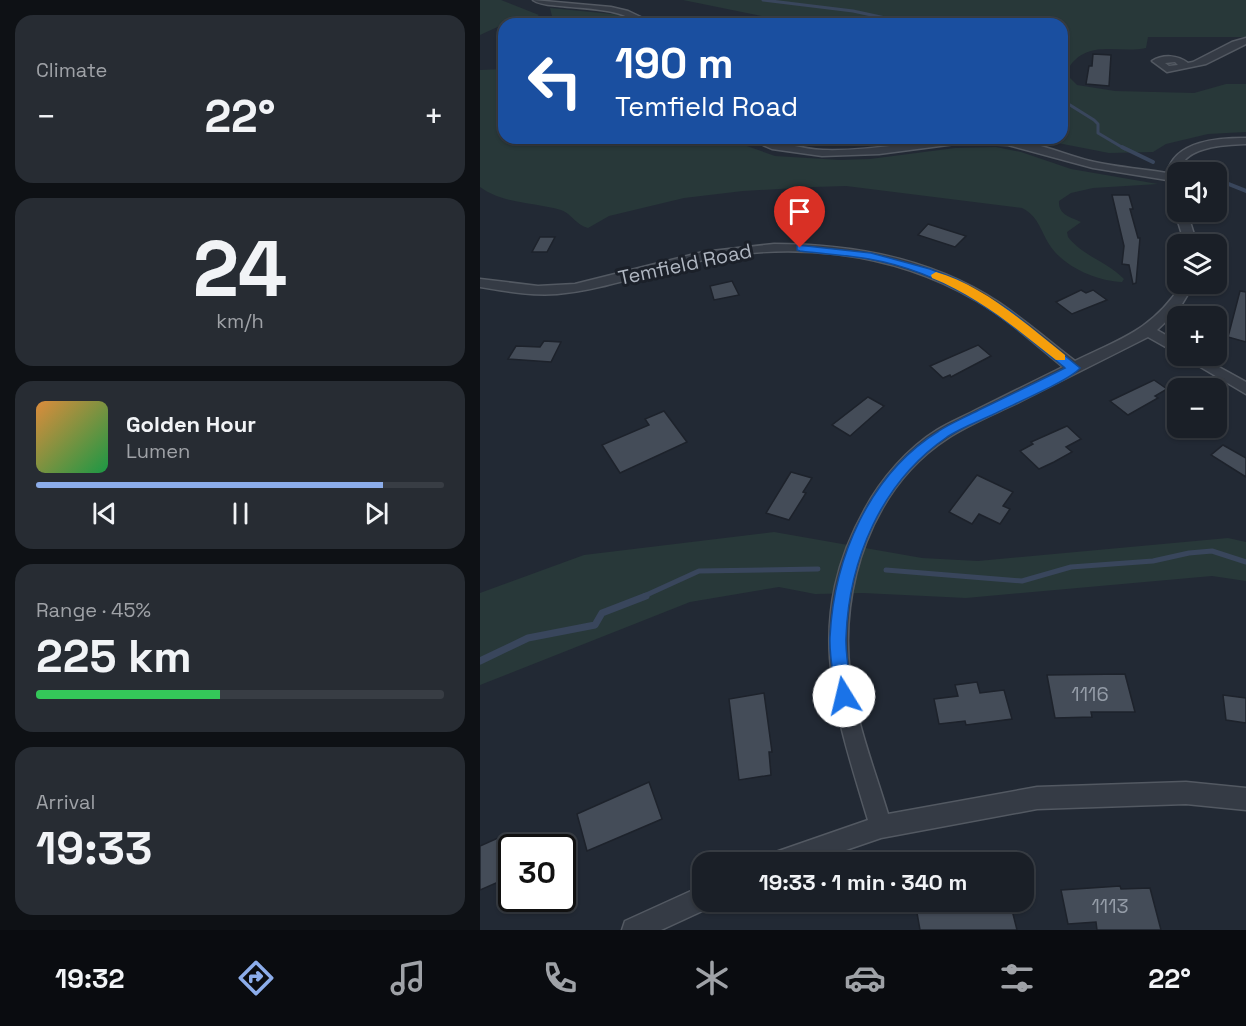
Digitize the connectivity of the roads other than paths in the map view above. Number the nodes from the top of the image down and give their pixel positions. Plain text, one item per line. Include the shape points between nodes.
1 (537, 0) edge
2 (638, 18) edge
3 (1246, 42) edge
4 (1186, 66) dead end
5 (1246, 141) edge
6 (767, 144) edge
7 (928, 144) edge
8 (1013, 144) edge
9 (1178, 162) edge
10 (1167, 176) edge
11 (480, 283) edge
12 (1182, 294) edge
13 (1148, 331) junction
14 (1167, 342) edge
15 (1206, 366) edge
16 (1074, 368) junction
17 (1246, 389) edge
18 (1246, 799) edge
19 (881, 827) junction
20 (807, 852) edge
21 (692, 903) edge
22 (634, 930) edge

1 - 2 street via 618,10
3 - 4 street via 1231,45 1205,62
5 - 9 street via 1214,144 1190,152
6 - 7 street via 792,150 850,153
8 - 10 street via 1093,165
11 - 16 street, Temfield Road via 556,290 728,252 779,248 849,252 900,263 954,283 1005,313
12 - 13 street
13 - 14 street
13 - 16 street
15 - 17 street
16 - 19 street via 942,434 891,483 873,508 860,537 842,596 837,639 849,717
18 - 19 street via 1186,793 1037,798
19 - 20 street
21 - 22 street

